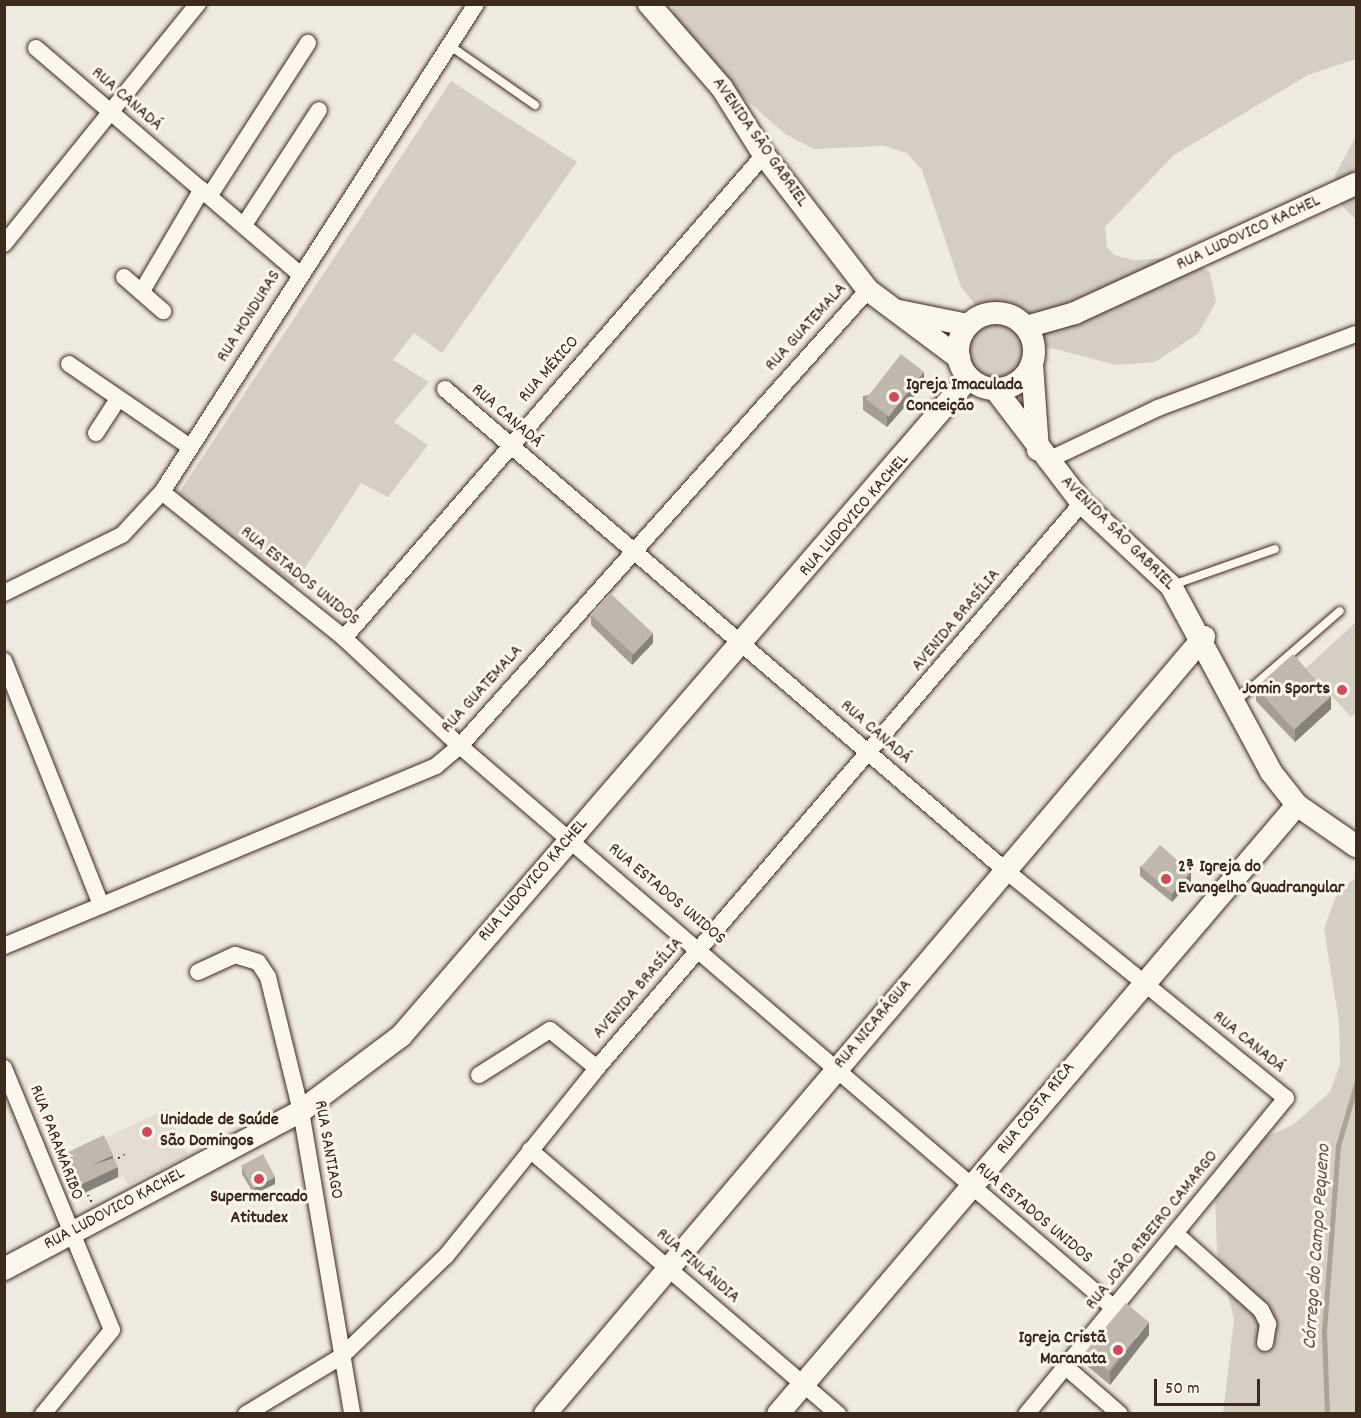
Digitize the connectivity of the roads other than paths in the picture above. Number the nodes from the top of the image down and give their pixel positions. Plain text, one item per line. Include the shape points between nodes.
1 (198, 4) edge
2 (476, 4) edge
3 (649, 4) edge
4 (308, 43) dead end
5 (449, 45) junction
6 (36, 48) dead end
7 (535, 105) dead end
8 (319, 110) dead end
9 (111, 115) junction
10 (764, 155) junction
11 (1356, 184) edge
12 (206, 192) junction
13 (244, 225) junction
14 (4, 244) edge
15 (300, 274) junction
16 (124, 277) dead end
17 (868, 290) junction
18 (142, 291) junction
19 (891, 310) junction
20 (163, 311) dead end
21 (1075, 313) junction
22 (968, 325) junction
23 (1026, 327) junction
24 (1356, 334) edge
25 (1033, 361) junction
26 (69, 364) dead end
27 (964, 368) junction
28 (446, 389) dead end
29 (995, 389) junction
30 (118, 399) junction
31 (96, 433) dead end
32 (509, 446) junction
33 (190, 447) junction
34 (1042, 456) junction
35 (162, 492) junction
36 (1082, 503) junction
37 (1275, 549) dead end
38 (634, 552) junction
39 (1172, 586) junction
40 (4, 593) edge
41 (1340, 611) dead end
42 (1204, 637) junction
43 (344, 638) junction
44 (743, 644) junction
45 (4, 661) edge
46 (1232, 706) junction
47 (460, 746) junction
48 (869, 754) junction
49 (1297, 805) junction
50 (569, 840) junction
51 (1356, 846) edge
52 (1005, 870) junction
53 (101, 905) junction
54 (4, 946) edge
55 (700, 948) junction
56 (198, 972) dead end
57 (1142, 982) junction
58 (4, 1068) edge
59 (597, 1068) junction
60 (836, 1069) junction
61 (479, 1075) dead end
62 (1286, 1098) joint
63 (301, 1111) junction
64 (530, 1150) junction
65 (972, 1189) junction
66 (1176, 1234) junction
67 (70, 1235) junction
68 (668, 1268) junction
69 (4, 1269) edge
70 (1115, 1309) junction
71 (1265, 1343) dead end
72 (342, 1356) junction
73 (1067, 1368) junction
74 (803, 1384) junction
75 (43, 1413) edge
76 (246, 1413) edge
77 (351, 1413) edge
78 (545, 1413) edge
79 (778, 1413) edge
80 (838, 1413) edge
81 (1026, 1413) edge
82 (1120, 1413) edge

1 - 9 street
2 - 5 street, RUA HONDURAS
3 - 10 main road, AVENIDA SÃO GABRIEL via 722,88
4 - 12 street
5 - 7 lane
5 - 15 street, RUA HONDURAS
6 - 9 street, RUA CANADÁ
8 - 13 street
9 - 12 street, RUA CANADÁ
9 - 14 street
10 - 17 main road, AVENIDA SÃO GABRIEL
10 - 32 street, RUA MÉXICO
11 - 21 main road, RUA LUDOVICO KACHEL
12 - 13 street, RUA CANADÁ
12 - 18 street
13 - 15 street, RUA CANADÁ
15 - 33 street, RUA HONDURAS
16 - 18 street
17 - 19 main road, AVENIDA SÃO GABRIEL
17 - 38 street, RUA GUATEMALA
18 - 20 street
19 - 22 main road, AVENIDA SÃO GABRIEL
19 - 27 main road, AVENIDA SÃO GABRIEL
21 - 23 main road, RUA LUDOVICO KACHEL
21 - 25 main road, RUA LUDOVICO KACHEL
22 - 23 main road via 991,313 1010,316
22 - 27 main road
23 - 25 main road
24 - 34 street
25 - 29 main road via 1010,386
25 - 34 main road
26 - 30 street
27 - 29 main road
27 - 44 main road, RUA LUDOVICO KACHEL
28 - 32 street, RUA CANADÁ
29 - 34 main road, AVENIDA SÃO GABRIEL
30 - 31 street
30 - 33 street
32 - 38 street, RUA CANADÁ
32 - 43 street, RUA MÉXICO
33 - 35 street, RUA HONDURAS
34 - 36 main road, AVENIDA SÃO GABRIEL
35 - 40 street, RUA HONDURAS via 122,535
35 - 43 street, RUA ESTADOS UNIDOS
36 - 39 main road, AVENIDA SÃO GABRIEL
36 - 48 street, AVENIDA BRASÍLIA
37 - 39 lane
38 - 44 street, RUA CANADÁ
38 - 47 street, RUA GUATEMALA
39 - 42 main road, AVENIDA SÃO GABRIEL
41 - 46 lane
42 - 46 main road, AVENIDA SÃO GABRIEL
42 - 52 main road, RUA NICARÁGUA
43 - 47 street, RUA ESTADOS UNIDOS
44 - 48 street, RUA CANADÁ
44 - 50 main road, RUA LUDOVICO KACHEL
45 - 53 street
46 - 49 main road, AVENIDA SÃO GABRIEL via 1259,755
47 - 50 street, RUA ESTADOS UNIDOS
47 - 53 street, RUA GUATEMALA via 436,766
48 - 52 street, RUA CANADÁ
48 - 55 street, AVENIDA BRASÍLIA
49 - 51 main road, AVENIDA SÃO GABRIEL
49 - 57 main road, RUA COSTA RICA
50 - 55 street, RUA ESTADOS UNIDOS
50 - 63 main road, RUA LUDOVICO KACHEL via 401,1036
52 - 57 street, RUA CANADÁ
52 - 60 main road, RUA NICARÁGUA
53 - 54 street, RUA GUATEMALA
55 - 59 street, AVENIDA BRASÍLIA
55 - 60 street, RUA ESTADOS UNIDOS
56 - 63 street, RUA SANTIAGO via 236,955 258,962 268,977
57 - 62 street, RUA CANADÁ
57 - 65 main road, RUA COSTA RICA
58 - 67 street, RUA PARAMARIBO
59 - 61 street via 550,1030
59 - 64 street, AVENIDA BRASÍLIA
60 - 65 street, RUA ESTADOS UNIDOS
60 - 68 main road, RUA NICARÁGUA
62 - 66 street, RUA JOÃO RIBEIRO CAMARGO
63 - 67 main road, RUA LUDOVICO KACHEL
63 - 72 street, RUA SANTIAGO
64 - 68 street, RUA FINLÂNDIA
64 - 72 street, AVENIDA BRASÍLIA via 446,1256
65 - 70 street, RUA ESTADOS UNIDOS
65 - 74 main road, RUA COSTA RICA
66 - 70 street, RUA JOÃO RIBEIRO CAMARGO
66 - 71 street via 1261,1310 1268,1324
67 - 69 main road, RUA LUDOVICO KACHEL
67 - 75 street, RUA PARAMARIBO via 112,1330
68 - 74 street, RUA FINLÂNDIA
68 - 78 main road, RUA NICARÁGUA
70 - 73 street, RUA JOÃO RIBEIRO CAMARGO
72 - 76 street, AVENIDA BRASÍLIA
72 - 77 street, RUA SANTIAGO
73 - 81 street, RUA JOÃO RIBEIRO CAMARGO
73 - 82 street
74 - 79 main road, RUA COSTA RICA
74 - 80 street, RUA FINLÂNDIA

